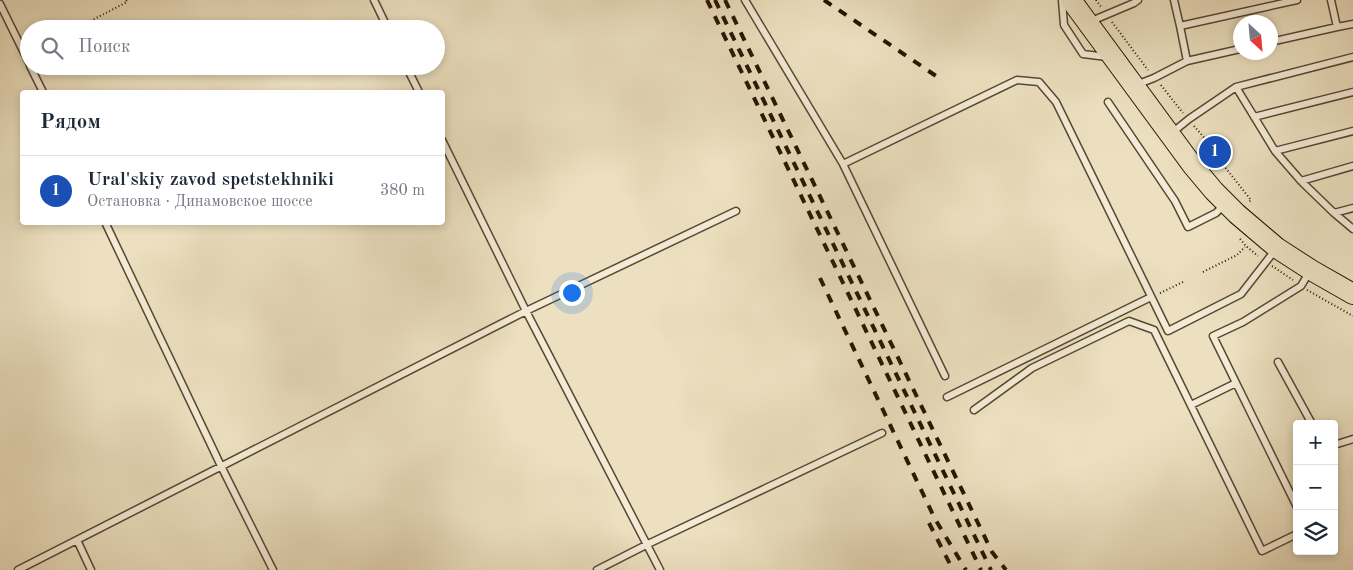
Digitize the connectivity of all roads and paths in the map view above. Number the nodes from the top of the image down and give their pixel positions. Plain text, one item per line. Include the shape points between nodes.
1 (126, 0) edge
2 (374, 0) edge
3 (745, 0) edge
4 (1062, 0) edge
5 (1071, 0) edge
6 (1096, 0) edge
7 (1138, 0) edge
8 (1174, 0) edge
9 (1297, 0) edge
10 (1331, 0) edge
11 (0, 4) edge
12 (1106, 14) junction
13 (92, 20) edge
14 (384, 20) edge
15 (1088, 22) junction
16 (1353, 24) edge
17 (1180, 26) junction
18 (1337, 27) junction
19 (1278, 40) edge
20 (20, 45) edge
21 (1233, 51) edge
22 (1353, 57) edge
23 (1114, 58) junction
24 (1187, 61) junction
25 (35, 75) edge
26 (410, 75) edge
27 (1154, 78) junction
28 (1134, 86) junction
29 (1236, 87) junction
30 (42, 90) edge
31 (418, 90) edge
32 (1353, 92) edge
33 (1108, 102) dead end
34 (1254, 117) junction
35 (1188, 119) junction
36 (1353, 131) edge
37 (1170, 135) junction
38 (445, 146) edge
39 (1274, 151) junction
40 (843, 164) junction
41 (1353, 166) edge
42 (1301, 181) junction
43 (1232, 208) junction
44 (1353, 208) edge
45 (736, 211) dead end
46 (1334, 213) junction
47 (106, 225) edge
48 (1353, 229) edge
49 (1240, 238) dead end
50 (1246, 246) junction
51 (1271, 255) junction
52 (1202, 272) dead end
53 (1306, 278) junction
54 (1183, 282) dead end
55 (1353, 294) edge
56 (1151, 297) junction
57 (526, 311) junction
58 (1353, 316) edge
59 (1278, 362) dead end
60 (945, 376) dead end
61 (1236, 383) junction
62 (947, 396) dead end
63 (1191, 405) junction
64 (974, 410) dead end
65 (1310, 420) edge
66 (882, 433) dead end
67 (1353, 440) edge
68 (1338, 444) edge
69 (222, 466) junction
70 (1293, 499) edge
71 (1293, 536) edge
72 (77, 540) junction
73 (648, 544) junction
74 (18, 570) edge
75 (91, 570) edge
76 (273, 570) edge
77 (597, 570) edge
78 (660, 570) edge

1 - 13 path
2 - 14 lane
3 - 40 lane
4 - 23 lane via 1064,25 1083,54
5 - 15 main road
6 - 12 path
7 - 12 lane
8 - 17 lane
9 - 17 lane
10 - 18 lane
11 - 20 lane
12 - 15 lane
12 - 27 path
15 - 23 main road
16 - 18 lane
17 - 24 lane
18 - 19 lane
21 - 24 lane
22 - 29 lane
23 - 28 main road
24 - 27 lane
25 - 30 lane
26 - 31 lane
27 - 28 lane
27 - 35 path
28 - 37 main road
29 - 34 lane
29 - 35 lane
32 - 34 lane
33 - 43 lane via 1175,201 1188,227
34 - 39 lane
35 - 37 lane
35 - 43 path via 1251,200
36 - 39 lane
37 - 43 main road via 1214,191
38 - 57 lane
39 - 42 lane
40 - 56 lane via 1017,80 1039,82 1056,102
40 - 60 lane
41 - 42 lane
42 - 46 lane
43 - 51 main road
44 - 46 lane
45 - 57 lane
46 - 48 lane
47 - 69 lane
49 - 50 path
50 - 51 path
50 - 52 path via 1237,255
51 - 53 main road
51 - 53 path
51 - 56 lane via 1241,294 1168,331
53 - 55 main road
53 - 58 path
53 - 61 lane via 1243,322 1213,336
54 - 56 path
56 - 62 lane
57 - 69 lane
57 - 73 lane
59 - 65 lane
61 - 63 lane
61 - 70 lane
63 - 64 lane via 1154,330 1129,321 1032,368
63 - 71 lane via 1262,551
66 - 73 lane
67 - 68 lane
69 - 72 lane
69 - 76 lane
72 - 74 lane
72 - 75 lane
73 - 77 lane
73 - 78 lane

